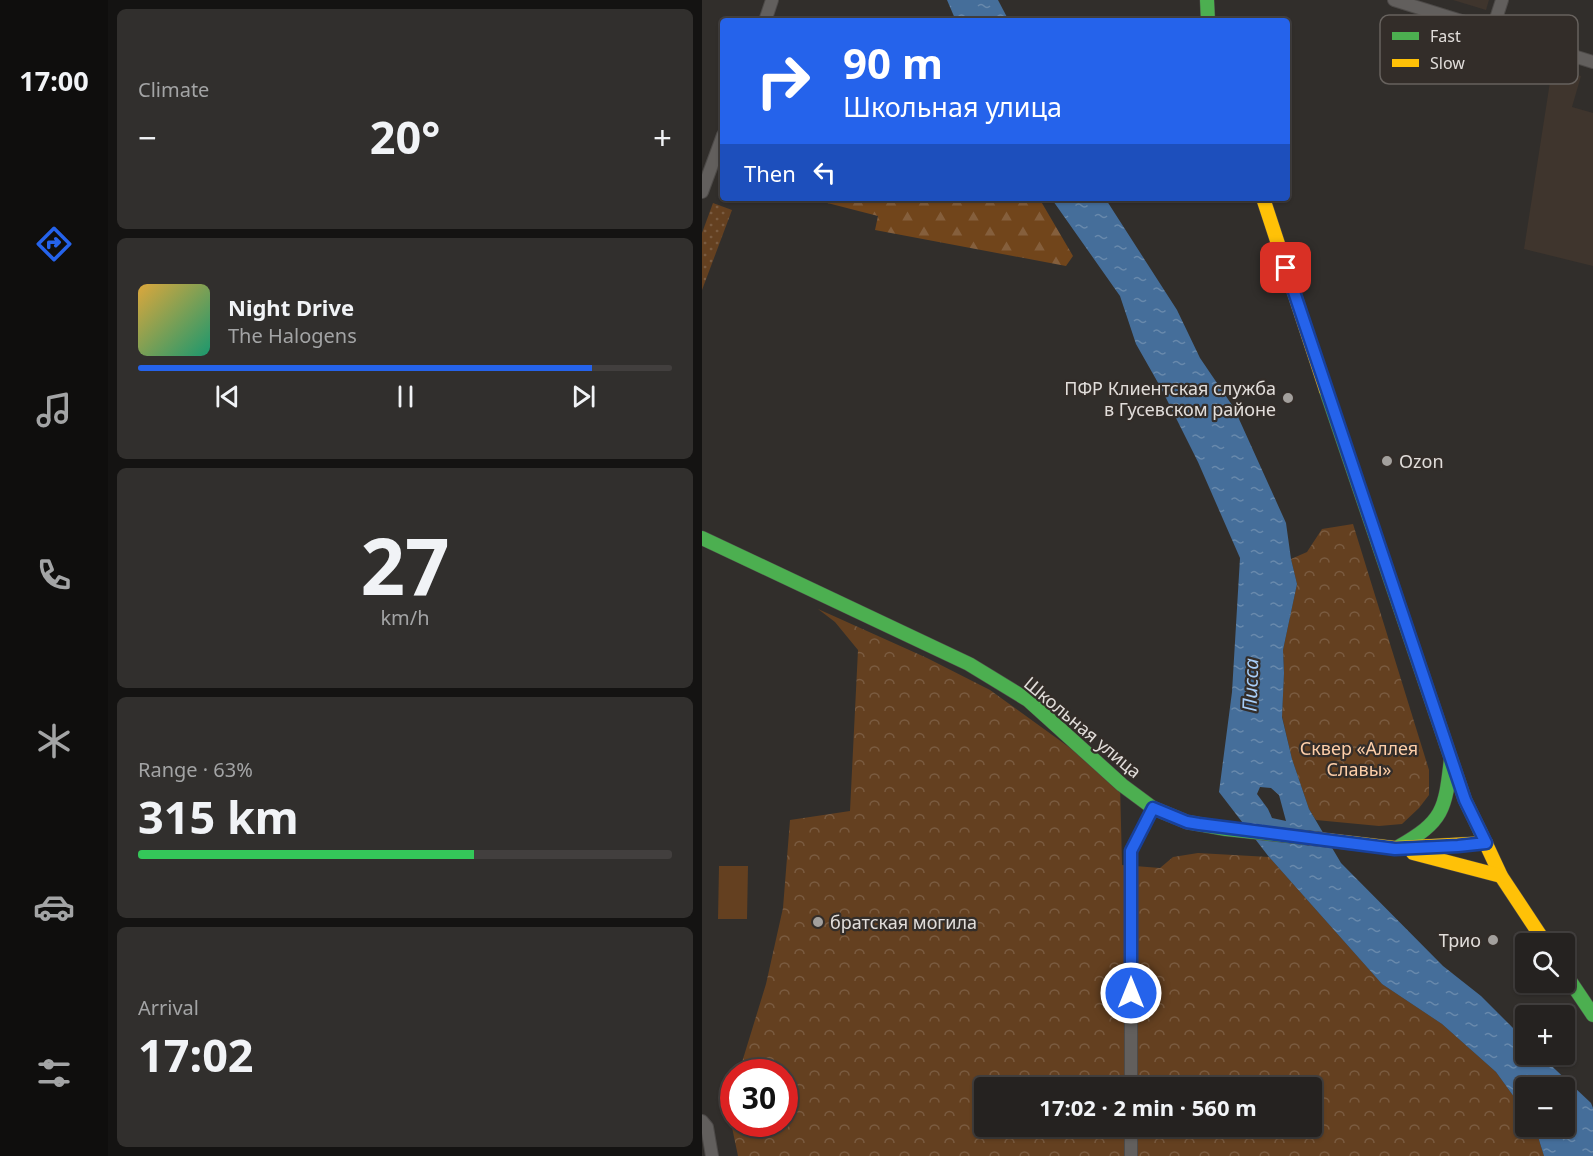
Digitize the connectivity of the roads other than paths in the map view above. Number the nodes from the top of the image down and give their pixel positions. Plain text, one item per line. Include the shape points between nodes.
1 (772, 0) edge
2 (1207, 0) edge
3 (1394, 0) edge
4 (1502, 0) edge
5 (1441, 15) edge
6 (1497, 15) edge
7 (766, 18) edge
8 (1208, 18) edge
9 (1578, 57) edge
10 (1593, 62) edge
11 (720, 143) edge
12 (703, 187) edge
13 (1264, 201) edge
14 (702, 538) edge
15 (1451, 758) junction
16 (1153, 808) junction
17 (1486, 843) junction
18 (1395, 849) junction
19 (1502, 876) junction
20 (1539, 933) edge
21 (1575, 988) edge
22 (1593, 1015) edge
23 (1131, 1077) edge
24 (704, 1124) edge
25 (1131, 1137) edge
26 (712, 1156) edge
27 (1131, 1156) edge

1 - 7 street
2 - 8 main road
3 - 5 street
4 - 6 street
9 - 10 street
11 - 12 street
13 - 15 main road
14 - 16 main road, Школьная улица via 969,664 1028,700
15 - 17 main road via 1465,800
15 - 18 main road via 1447,800 1437,820 1426,832
16 - 18 main road, Школьная улица via 1187,822 1226,829
16 - 23 street via 1131,851
17 - 18 main road, Школьная улица
17 - 19 main road
18 - 19 main road, Школьная улица
19 - 20 main road
21 - 22 main road
24 - 26 street
25 - 27 street

